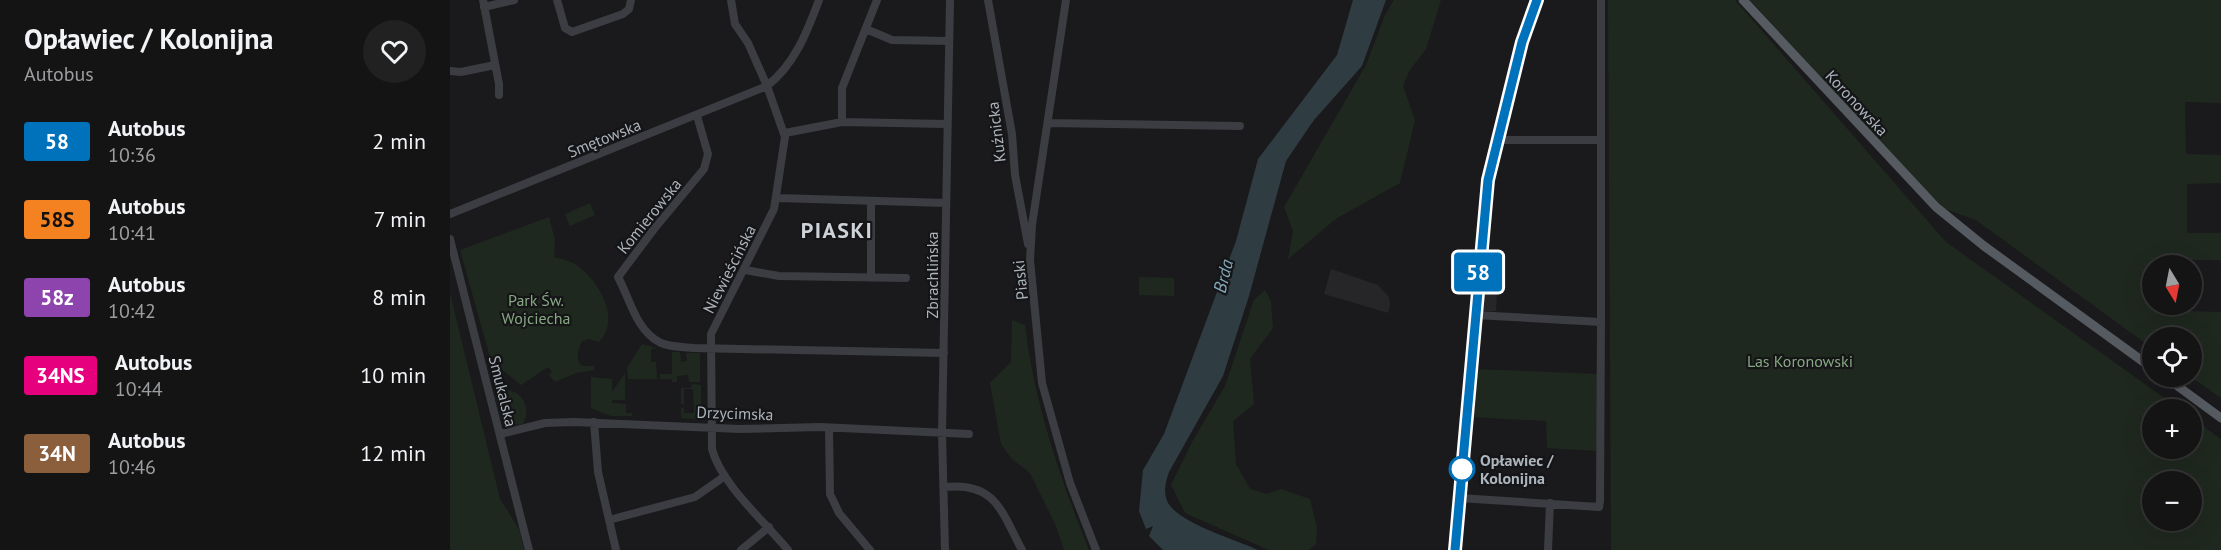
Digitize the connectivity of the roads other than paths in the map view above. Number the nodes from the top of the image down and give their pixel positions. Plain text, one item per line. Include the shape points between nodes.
1 (514, 0) edge
2 (557, 0) edge
3 (631, 0) edge
4 (731, 0) edge
5 (819, 0) edge
6 (877, 0) edge
7 (950, 0) edge
8 (988, 0) edge
9 (1066, 0) edge
10 (1538, 0) edge
11 (1601, 0) edge
12 (1743, 0) edge
13 (483, 4) edge
14 (866, 29) junction
15 (948, 41) junction
16 (495, 65) junction
17 (450, 71) edge
18 (767, 86) junction
19 (499, 94) dead end
20 (697, 116) junction
21 (842, 122) junction
22 (1048, 123) junction
23 (947, 124) junction
24 (1240, 126) dead end
25 (785, 133) junction
26 (1498, 140) junction
27 (1601, 140) junction
28 (777, 198) junction
29 (871, 202) junction
30 (946, 203) junction
31 (450, 214) edge
32 (450, 239) edge
33 (1030, 260) junction
34 (745, 270) junction
35 (871, 278) junction
36 (906, 278) dead end
37 (1475, 315) junction
38 (1601, 322) junction
39 (711, 349) junction
40 (944, 353) junction
41 (2142, 361) edge
42 (2179, 387) edge
43 (2221, 418) edge
44 (594, 422) junction
45 (712, 427) junction
46 (829, 428) junction
47 (942, 433) junction
48 (500, 434) junction
49 (969, 434) dead end
50 (725, 476) junction
51 (945, 487) junction
52 (1459, 498) junction
53 (1550, 503) junction
54 (609, 520) junction
55 (769, 527) junction
56 (529, 550) edge
57 (616, 550) edge
58 (741, 550) edge
59 (788, 550) edge
60 (870, 550) edge
61 (945, 550) edge
62 (1022, 550) edge
63 (1096, 550) edge
64 (1455, 550) edge
65 (1548, 550) edge

1 - 13 street
2 - 3 street via 565,28 572,32 623,14
4 - 18 street, Niewieścińska via 735,24
5 - 18 street via 800,48
6 - 14 street
7 - 15 street, Zbrachlińska
8 - 33 street, Kuźnicka
9 - 22 street, Piaski
10 - 26 street via 1524,35
11 - 27 street
12 - 41 main road, Koronowska via 1906,178 1953,222
13 - 16 street
14 - 15 street via 892,40
14 - 21 street via 842,88
15 - 23 street, Zbrachlińska
16 - 17 street
16 - 19 street
18 - 20 street, Smętowska
18 - 25 street, Niewieścińska
20 - 31 street, Smętowska
20 - 39 street, Komierowska via 708,154 704,169 618,277 633,313 648,334 662,344
21 - 23 street
21 - 25 street
22 - 24 street
22 - 33 street, Piaski
23 - 30 street, Zbrachlińska
25 - 28 street, Niewieścińska
26 - 27 street
26 - 37 street via 1488,180
27 - 38 street
28 - 29 street
28 - 34 street, Niewieścińska
29 - 30 street
29 - 35 street
30 - 40 street, Zbrachlińska
32 - 48 street, Smukalska
33 - 63 street, Piaski via 1045,400 1070,483
34 - 35 street via 779,276
34 - 39 street, Niewieścińska via 711,334
35 - 36 street
37 - 38 street
37 - 52 street
38 - 53 street via 1599,507
39 - 40 street
39 - 45 street, Niewieścińska
40 - 47 street, Zbrachlińska
42 - 43 main road
44 - 45 street, Drzycimska
44 - 48 street, Drzycimska via 555,422
44 - 54 street via 594,453
45 - 46 street, Drzycimska
45 - 50 street, Niewieścińska via 716,462
46 - 47 street, Drzycimska
46 - 60 street via 830,494 839,513
47 - 49 street, Drzycimska
47 - 51 street, Zbrachlińska
48 - 56 street, Smukalska
50 - 54 street via 695,497
50 - 55 street, Niewieścińska
51 - 61 street, Zbrachlińska
51 - 62 street via 974,487 992,496
52 - 53 street
52 - 64 street
53 - 65 street
54 - 57 street
55 - 58 street
55 - 59 street, Niewieścińska

